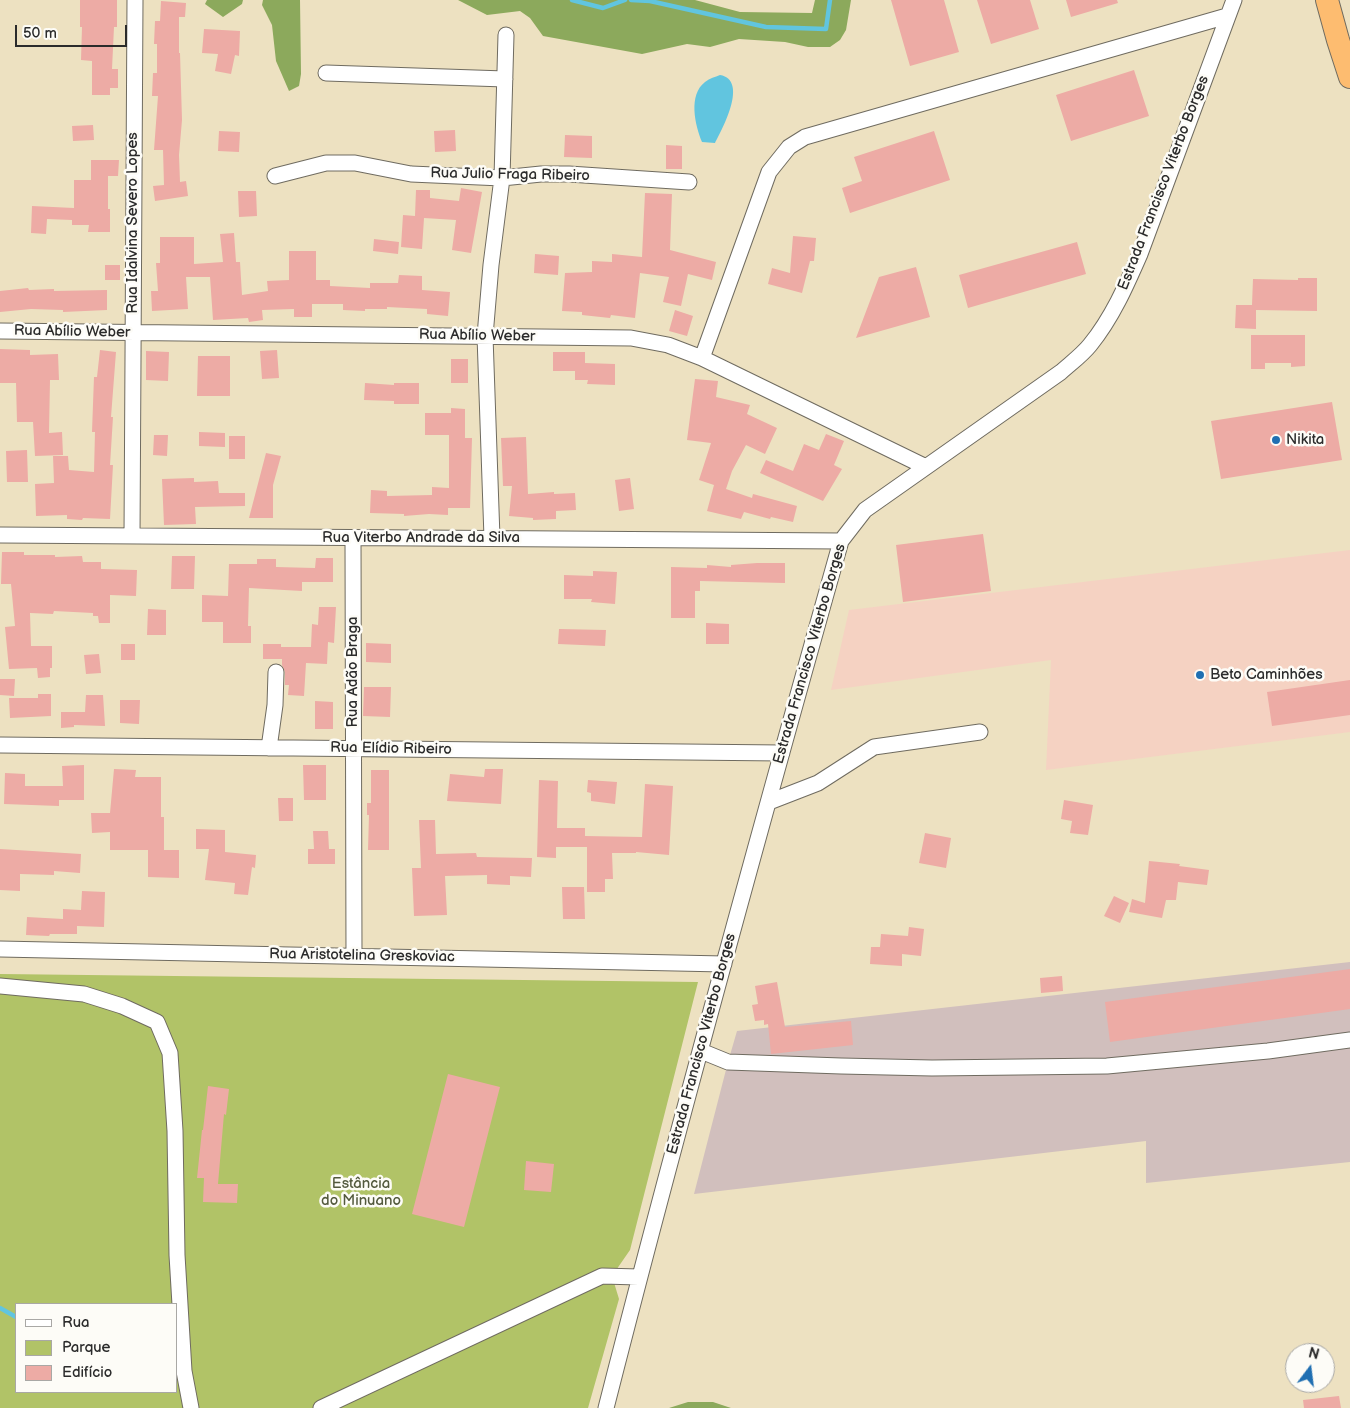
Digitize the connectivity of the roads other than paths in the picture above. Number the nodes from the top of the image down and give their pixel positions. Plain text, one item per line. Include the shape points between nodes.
1 (135, 0) edge
2 (1234, 0) edge
3 (1327, 0) edge
4 (1228, 16) junction
5 (506, 35) dead end
6 (326, 73) dead end
7 (1350, 77) edge
8 (505, 79) junction
9 (275, 176) dead end
10 (502, 178) junction
11 (689, 182) dead end
12 (0, 331) edge
13 (132, 332) junction
14 (485, 336) junction
15 (702, 358) junction
16 (926, 467) junction
17 (0, 535) edge
18 (132, 536) junction
19 (353, 538) junction
20 (492, 538) junction
21 (841, 541) junction
22 (276, 672) dead end
23 (980, 732) dead end
24 (0, 745) edge
25 (269, 748) junction
26 (354, 749) junction
27 (782, 753) junction
28 (769, 802) junction
29 (0, 949) edge
30 (354, 956) junction
31 (724, 964) junction
32 (0, 986) edge
33 (1350, 1040) edge
34 (700, 1051) junction
35 (639, 1278) junction
36 (191, 1408) edge
37 (321, 1408) edge
38 (606, 1408) edge

1 - 13 street, Rua Idalvina Severo Lopes
2 - 4 street, Estrada Francisco Viterbo Borges
3 - 7 highway
4 - 15 street via 805,137 789,147 769,172
4 - 16 street, Estrada Francisco Viterbo Borges via 1140,254 1124,292 1106,322 1089,346 1061,372
5 - 8 street
6 - 8 street
8 - 10 street
9 - 10 street, Rua Julio Fraga Ribeiro via 326,162 355,163 411,174
10 - 11 street, Rua Julio Fraga Ribeiro via 569,174
10 - 14 street
12 - 13 street, Rua Abílio Weber
13 - 14 street, Rua Abílio Weber
13 - 18 street, Rua Idalvina Severo Lopes
14 - 15 street, Rua Abílio Weber via 631,338 668,345
14 - 20 street
15 - 16 street, Rua Abílio Weber
16 - 21 street, Estrada Francisco Viterbo Borges via 865,510
17 - 18 street, Rua Viterbo Andrade da Silva
18 - 19 street, Rua Viterbo Andrade da Silva
19 - 20 street, Rua Viterbo Andrade da Silva
19 - 26 street, Rua Adão Braga
20 - 21 street, Rua Viterbo Andrade da Silva
21 - 27 street, Estrada Francisco Viterbo Borges
22 - 25 street
23 - 28 street via 874,747 818,783
24 - 25 street, Rua Elídio Ribeiro
25 - 26 street, Rua Elídio Ribeiro
26 - 27 street, Rua Elídio Ribeiro
26 - 30 street, Rua Adão Braga
27 - 28 street, Estrada Francisco Viterbo Borges
28 - 31 street, Estrada Francisco Viterbo Borges
29 - 30 street, Rua Aristotelina Greskoviac
30 - 31 street, Rua Aristotelina Greskoviac
31 - 34 street, Estrada Francisco Viterbo Borges
32 - 36 street via 84,994 157,1022 170,1053 177,1255 184,1371
33 - 34 street via 1107,1066 932,1068 728,1062
34 - 35 street, Estrada Francisco Viterbo Borges
35 - 37 street via 602,1276
35 - 38 street, Estrada Francisco Viterbo Borges

